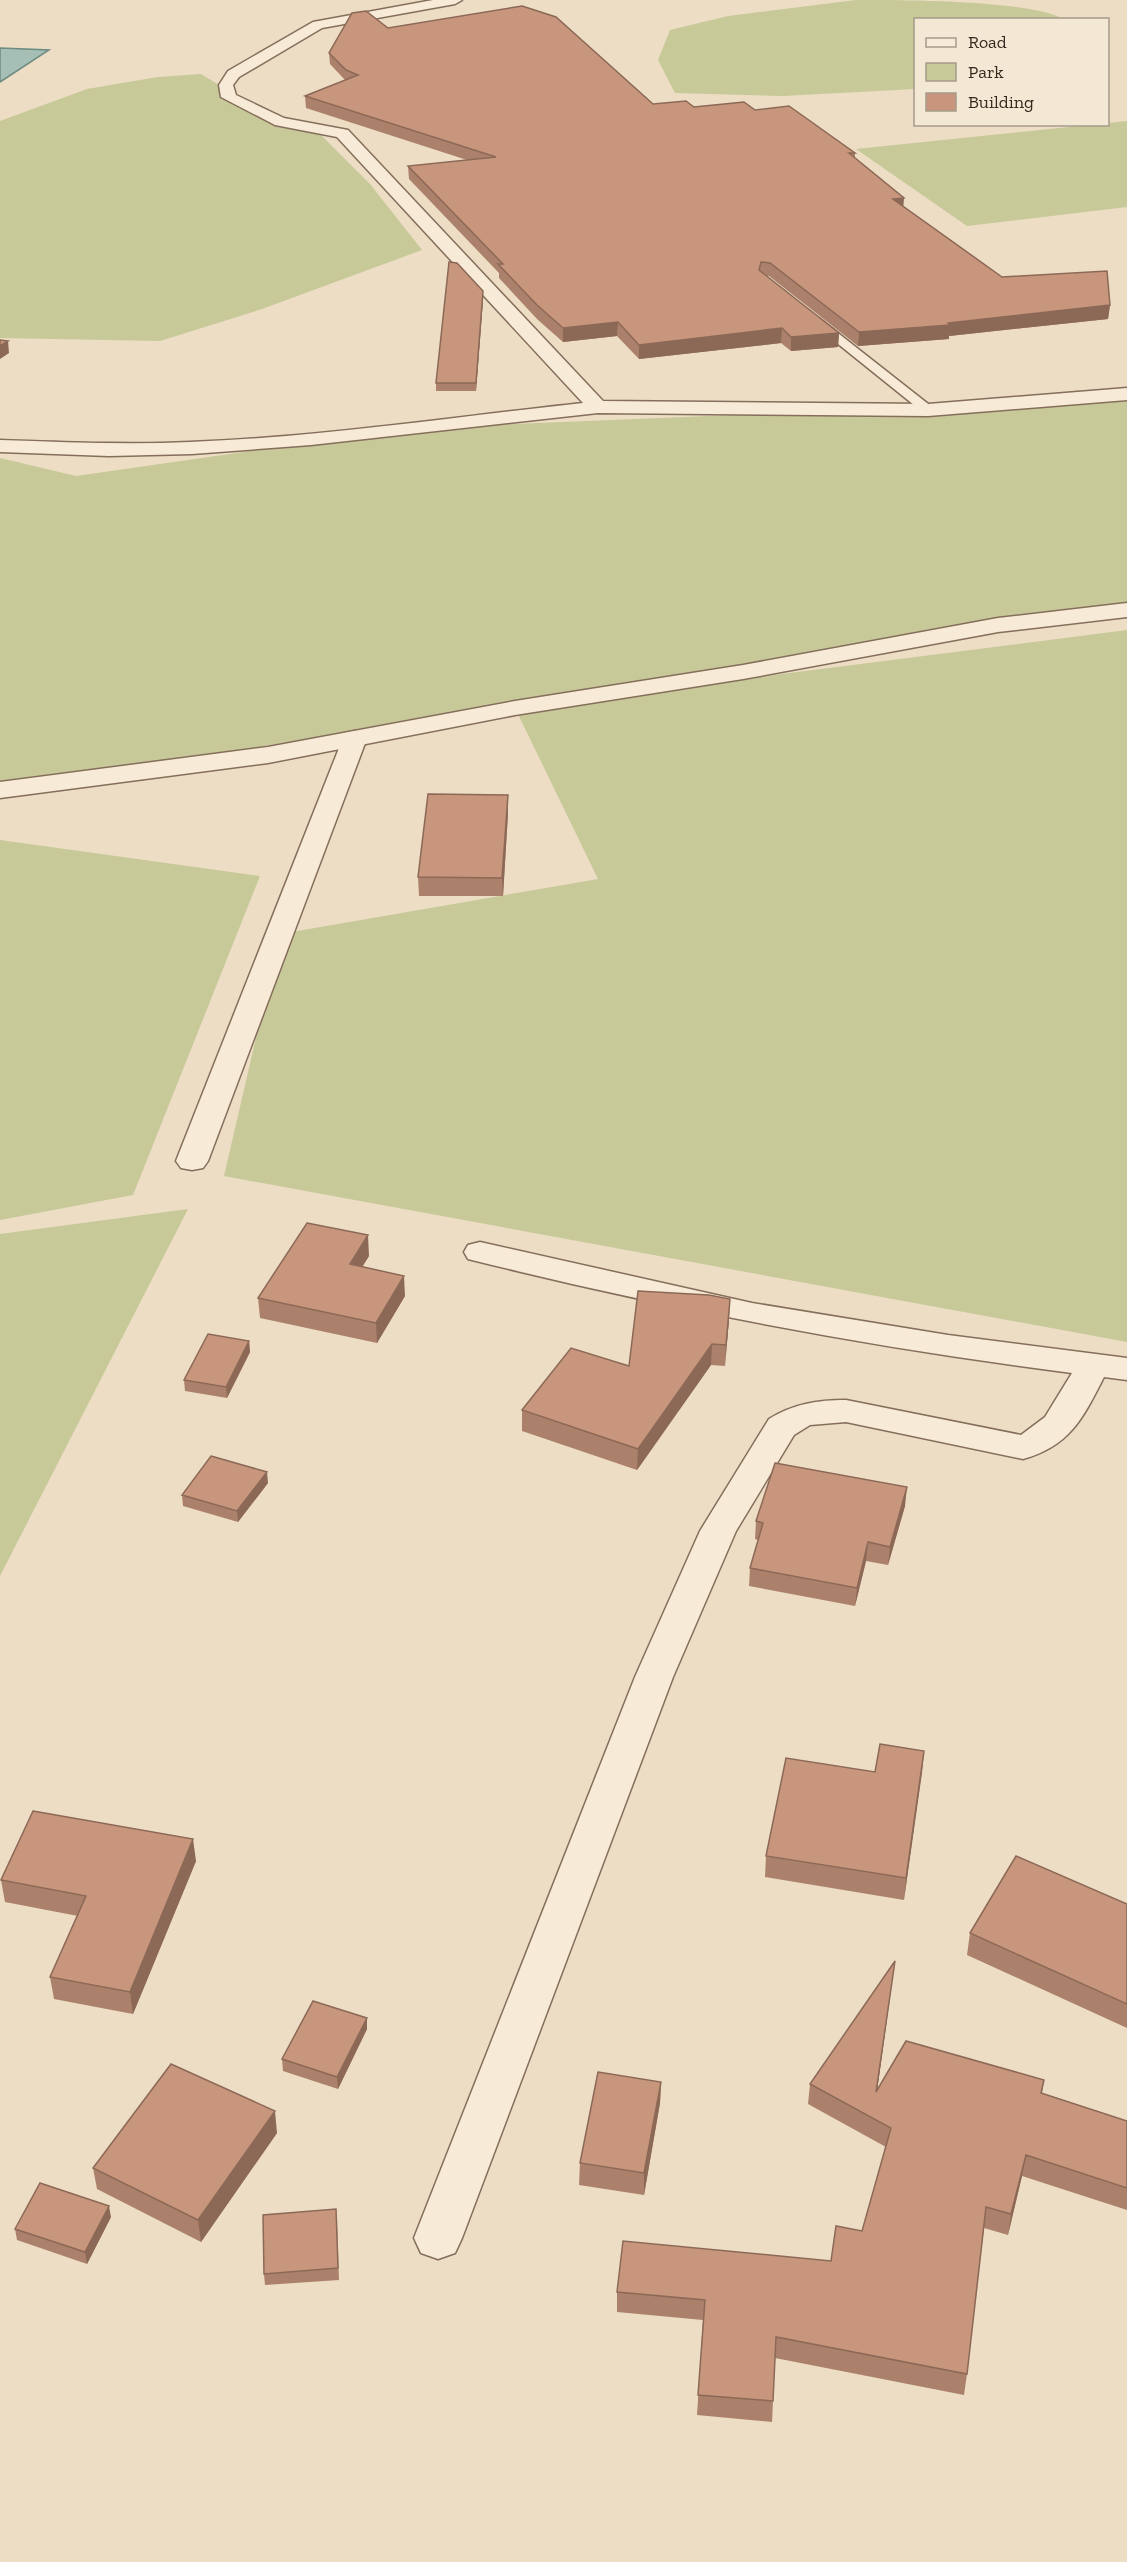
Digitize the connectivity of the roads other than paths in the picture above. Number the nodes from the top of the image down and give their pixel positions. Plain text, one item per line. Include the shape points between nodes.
1 (455, 0) edge
2 (809, 316) edge
3 (1127, 394) edge
4 (598, 407) junction
5 (928, 410) junction
6 (0, 446) edge
7 (1127, 610) edge
8 (355, 738) junction
9 (0, 790) edge
10 (192, 1161) dead end
11 (480, 1252) dead end
12 (1110, 1367) edge
13 (438, 2238) dead end

1 - 4 street via 318,25 233,74 226,85 229,97 280,122 342,133
2 - 5 lane
3 - 5 street
4 - 5 street
4 - 6 street via 311,439 192,448
7 - 8 street via 998,625
8 - 9 street via 268,755
8 - 10 street
11 - 12 street via 752,1313 948,1346
12 - 13 street via 1055,1432 1038,1444 1023,1447 846,1411 810,1413 781,1427 718,1531 654,1677

